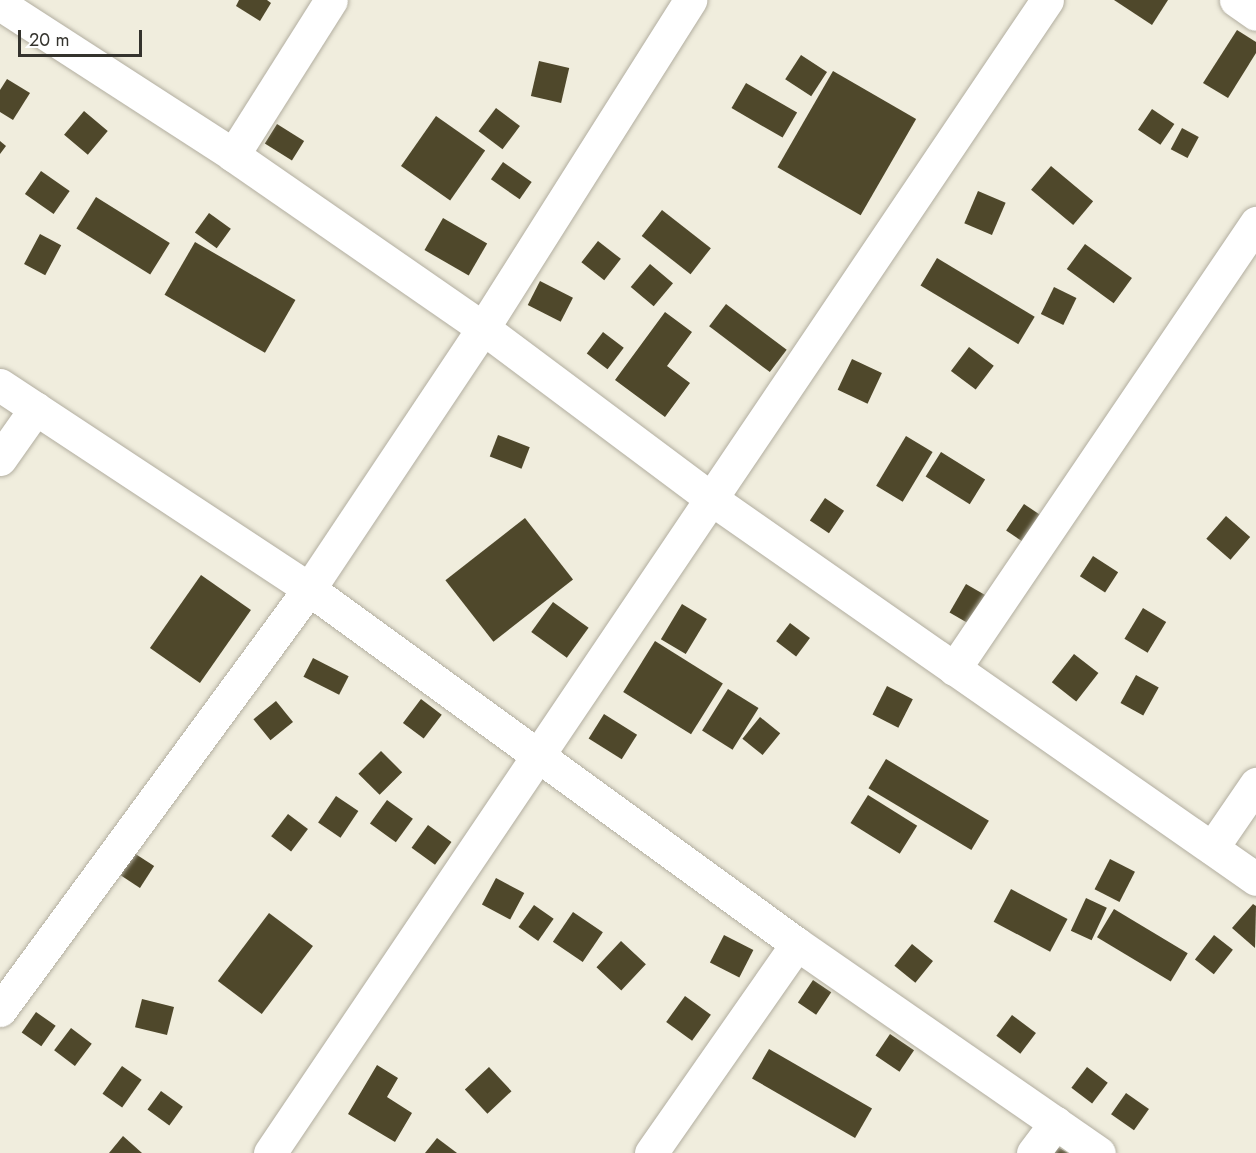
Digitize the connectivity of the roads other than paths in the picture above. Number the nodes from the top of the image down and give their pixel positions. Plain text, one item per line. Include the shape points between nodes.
1 (331, 0) edge
2 (690, 0) edge
3 (1047, 0) edge
4 (1236, 0) edge
5 (0, 4) edge
6 (1256, 14) edge
7 (233, 155) junction
8 (1256, 223) edge
9 (483, 328) junction
10 (0, 385) edge
11 (36, 408) junction
12 (0, 459) edge
13 (713, 500) junction
14 (309, 589) junction
15 (954, 669) junction
16 (540, 754) junction
17 (1256, 784) edge
18 (1212, 848) junction
19 (1256, 879) edge
20 (797, 944) junction
21 (0, 1011) edge
22 (1056, 1123) junction
23 (270, 1153) edge
24 (651, 1153) edge
25 (1033, 1153) edge
26 (1099, 1153) edge

1 - 7 street
2 - 9 street
3 - 13 street via 915,189
4 - 6 street
5 - 7 street
7 - 9 street
8 - 15 street
9 - 13 street
9 - 14 street
10 - 11 street
11 - 12 street
11 - 14 street
13 - 15 street
13 - 16 street
14 - 16 street
14 - 21 street
15 - 18 street
16 - 20 street
16 - 23 street
17 - 18 street
18 - 19 street
20 - 22 street
20 - 24 street
22 - 25 street
22 - 26 street

